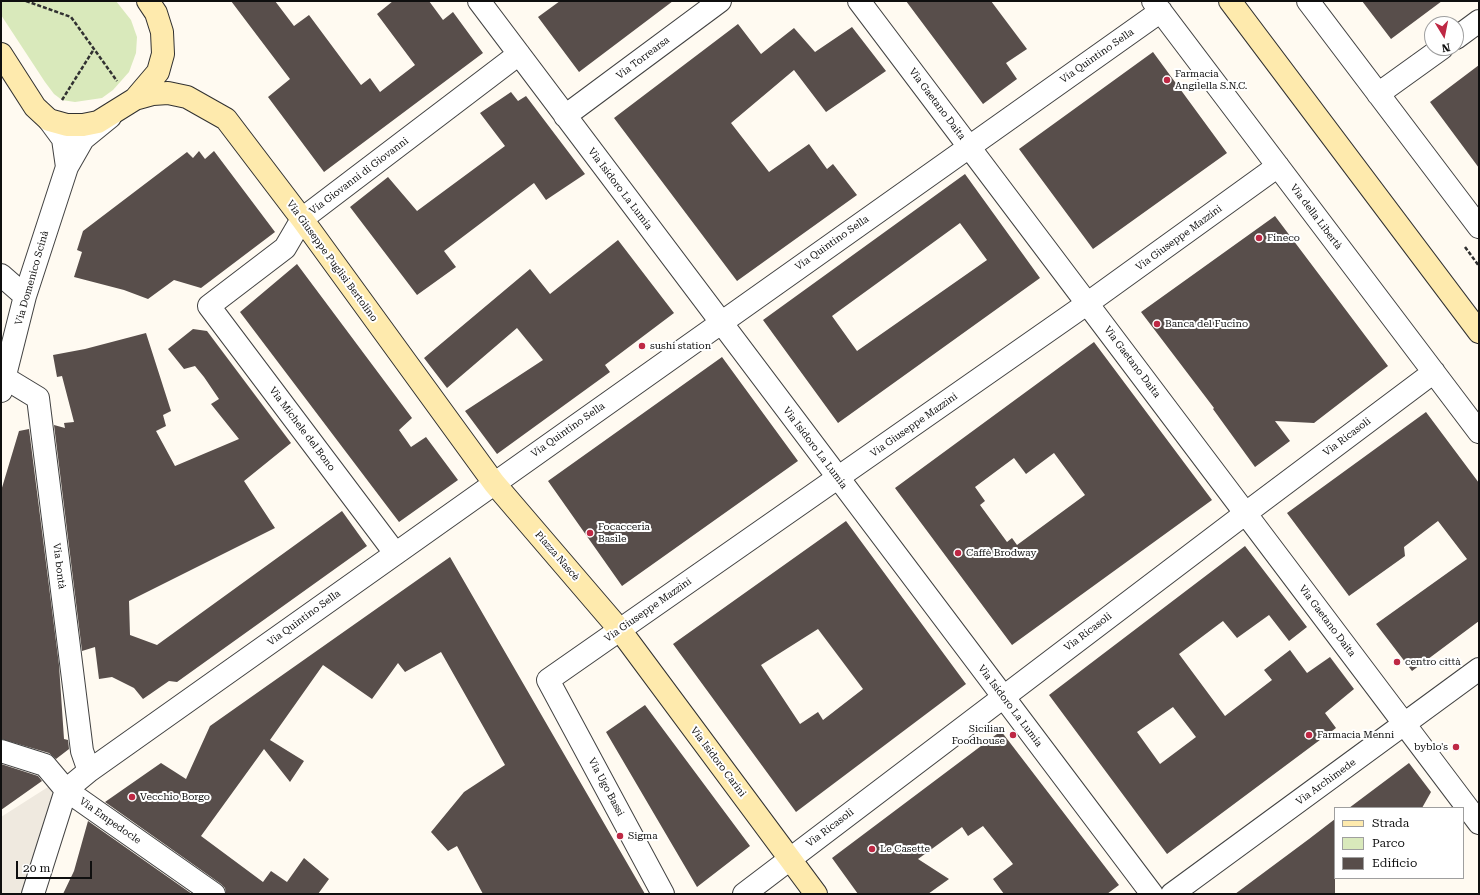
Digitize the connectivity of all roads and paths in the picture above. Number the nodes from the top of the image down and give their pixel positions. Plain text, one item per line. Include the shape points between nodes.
1 (26, 1) edge
2 (148, 1) edge
3 (479, 1) edge
4 (720, 1) edge
5 (859, 1) edge
6 (1230, 1) edge
7 (1308, 1) edge
8 (1157, 6) edge
9 (1479, 21) edge
10 (1464, 32) edge
11 (94, 49) junction
12 (1, 54) edge
13 (519, 54) junction
14 (1431, 56) edge
15 (119, 84) dead end
16 (1378, 94) junction
17 (135, 99) junction
18 (62, 100) dead end
19 (114, 114) junction
20 (565, 116) junction
21 (50, 120) junction
22 (970, 146) junction
23 (1278, 166) junction
24 (67, 167) junction
25 (302, 219) junction
26 (1479, 227) edge
27 (1, 275) edge
28 (25, 296) junction
29 (1088, 303) junction
30 (209, 306) joint
31 (721, 322) junction
32 (1479, 332) edge
33 (1434, 372) junction
34 (3, 385) edge
35 (1479, 432) edge
36 (838, 478) junction
37 (494, 483) junction
38 (1246, 512) junction
39 (395, 553) junction
40 (620, 630) junction
41 (1479, 669) edge
42 (548, 680) joint
43 (1003, 697) junction
44 (1404, 725) junction
45 (1, 750) edge
46 (88, 772) junction
47 (66, 790) junction
48 (1479, 823) edge
49 (790, 859) junction
50 (33, 894) edge
51 (214, 894) edge
52 (664, 894) edge
53 (744, 894) edge
54 (816, 894) edge
55 (1152, 894) edge
56 (1172, 894) edge

1 - 11 path via 71,17
2 - 17 street via 156,13 162,32 163,54 158,72
3 - 13 street, Via Isidoro La Lumia
4 - 20 street, Via Torrearsa
5 - 22 street, Via Gaetano Daita
6 - 32 street
7 - 16 street
8 - 22 street, Via Quintino Sella
8 - 23 street, Via della Libertà
9 - 10 street
11 - 15 path
11 - 18 path
12 - 21 street via 35,107
13 - 20 street, Via Isidoro La Lumia
13 - 25 street, Via Giovanni di Giovanni
14 - 16 street
16 - 26 street
17 - 19 street
17 - 25 street, Via Giuseppe Puglisi Bertolino via 168,93 187,97 226,120
19 - 21 street via 98,122 83,125 67,125
19 - 24 street via 83,139
20 - 31 street, Via Isidoro La Lumia
21 - 24 street via 64,140
22 - 29 street, Via Gaetano Daita
22 - 31 street, Via Quintino Sella
23 - 29 street, Via Giuseppe Mazzini
23 - 33 street, Via della Libertà
24 - 28 street, Via Domenico Scinà
25 - 30 street, Via Giovanni di Giovanni via 285,248
25 - 37 street, Via Giuseppe Puglisi Bertolino
27 - 28 street
28 - 34 street, Via Domenico Scinà
29 - 36 street, Via Giuseppe Mazzini
29 - 38 street, Via Gaetano Daita
30 - 39 street, Via Michele del Bono
31 - 36 street, Via Isidoro La Lumia
31 - 37 street, Via Quintino Sella
33 - 35 street, Via della Libertà
33 - 38 street, Via Ricasoli
34 - 46 street, Via bontà via 38,398 82,751
36 - 40 street, Via Giuseppe Mazzini
36 - 43 street, Via Isidoro La Lumia
37 - 39 street, Via Quintino Sella
37 - 40 street, Piazza Nascè
38 - 43 street, Via Ricasoli
38 - 44 street, Via Gaetano Daita
39 - 46 street, Via Quintino Sella
40 - 42 street, Via Giuseppe Mazzini
40 - 49 street, Via Isidoro Carini
41 - 44 street, Via Archimede
42 - 52 street, Via Ugo Bassi
43 - 49 street, Via Ricasoli
43 - 55 street, Via Isidoro La Lumia
44 - 48 street, Via Gaetano Daita
44 - 56 street, Via Archimede
45 - 47 street, Via Empedocle via 45,764
46 - 47 street, Via Quintino Sella
47 - 50 street
47 - 51 street, Via Empedocle
49 - 53 street, Via Ricasoli
49 - 54 street, Via Isidoro Carini

